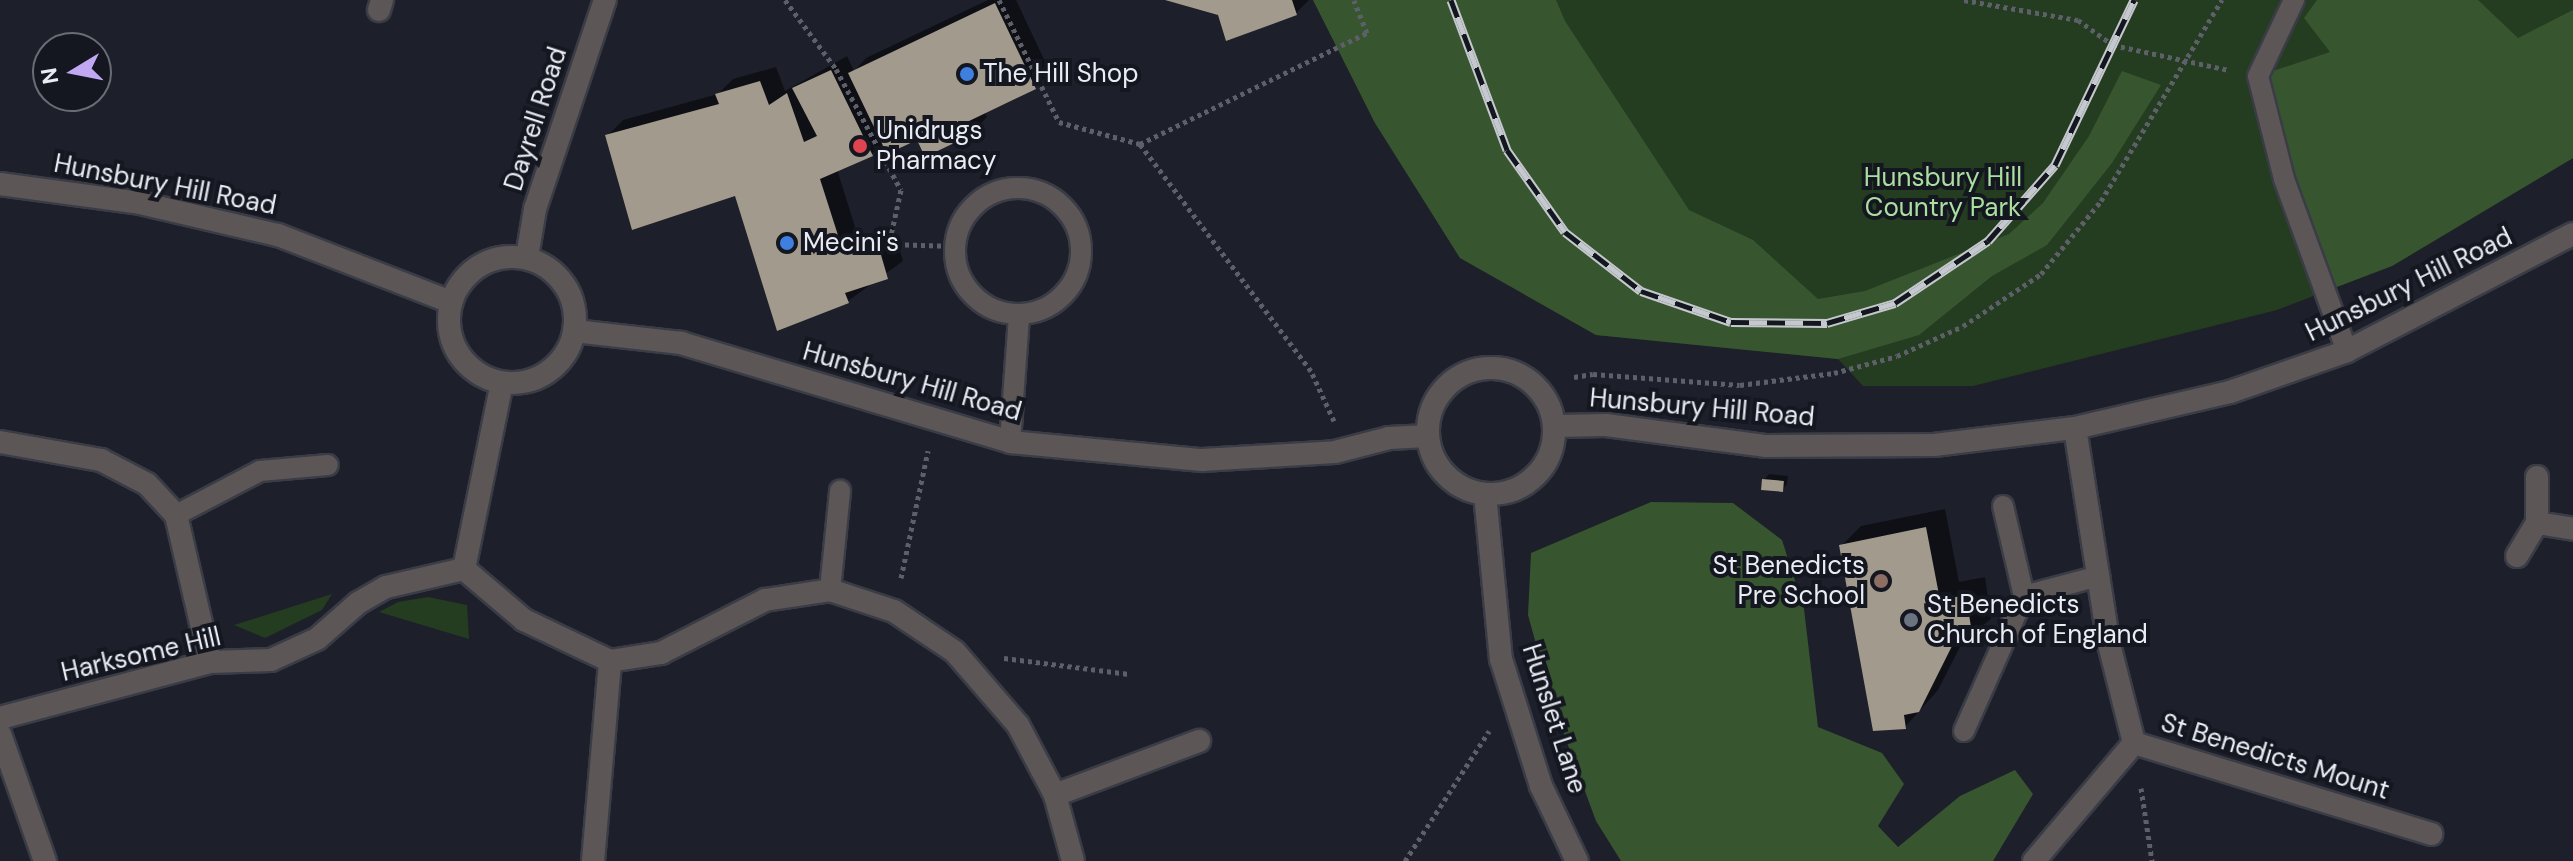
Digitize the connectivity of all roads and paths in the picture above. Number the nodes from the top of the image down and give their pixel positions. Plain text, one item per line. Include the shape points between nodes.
1 (605, 0) edge
2 (785, 0) edge
3 (999, 0) edge
4 (1354, 0) edge
5 (1964, 0) edge
6 (2222, 0) edge
7 (2294, 0) edge
8 (2187, 61) junction
9 (2258, 76) junction
10 (1140, 144) junction
11 (0, 184) edge
12 (2573, 234) edge
13 (954, 246) junction
14 (527, 257) junction
15 (451, 302) junction
16 (1019, 317) junction
17 (574, 331) junction
18 (2347, 351) junction
19 (1574, 377) dead end
20 (502, 383) junction
21 (934, 420) junction
22 (1555, 426) junction
23 (2075, 428) junction
24 (1428, 436) junction
25 (0, 442) edge
26 (1010, 442) junction
27 (1335, 452) junction
28 (328, 465) dead end
29 (2537, 477) dead end
30 (840, 491) dead end
31 (1485, 494) junction
32 (2003, 506) dead end
33 (176, 515) junction
34 (2537, 523) junction
35 (2573, 529) edge
36 (2517, 556) dead end
37 (464, 569) junction
38 (2099, 576) junction
39 (830, 590) junction
40 (2024, 596) junction
41 (894, 611) junction
42 (1004, 658) dead end
43 (610, 661) junction
44 (210, 662) junction
45 (1129, 674) dead end
46 (0, 718) edge
47 (1495, 721) dead end
48 (1964, 731) dead end
49 (0, 734) edge
50 (1199, 741) dead end
51 (2134, 743) junction
52 (1055, 795) junction
53 (2431, 834) dead end
54 (45, 861) edge
55 (593, 861) edge
56 (1073, 861) edge
57 (1405, 861) edge
58 (1577, 861) edge
59 (2034, 861) edge
60 (2152, 861) edge

1 - 14 street, Dayrell Road via 535,209
2 - 13 path via 836,69 901,190 889,244
3 - 10 path via 1059,122
4 - 10 path via 1367,33
5 - 8 path via 2078,20 2113,45
6 - 8 path
7 - 9 lane
8 - 9 path
8 - 19 path via 2101,201 2041,274 1963,326 1897,356 1834,373 1740,385
9 - 18 lane via 2284,179
10 - 27 path via 1311,371 1334,413
11 - 15 street, Hunsbury Hill Road via 140,203 278,235
12 - 18 street, Hunsbury Hill Road
13 - 16 lane via 972,299
13 - 16 lane via 970,204 1017,184 1064,203 1085,250 1066,297
14 - 15 street via 505,256 476,267
14 - 17 street via 563,282 573,302
15 - 20 street via 452,343 464,362
16 - 26 lane
17 - 20 street via 552,369 533,380
17 - 21 street, Hunsbury Hill Road via 681,343
18 - 23 street, Hunsbury Hill Road via 2230,392
20 - 37 street
21 - 26 street, Hunsbury Hill Road
21 - 41 path
22 - 23 street, Hunsbury Hill Road via 1606,425 1765,446 1934,445
22 - 24 street via 1540,390 1506,369 1486,367 1467,372 1444,390 1430,416
22 - 31 street via 1543,468 1527,483
23 - 38 street, St Benedicts Mount
24 - 27 street, Hunsbury Hill Road via 1389,438
24 - 31 street via 1433,457 1446,475
25 - 33 street via 101,460 147,484
26 - 27 street, Hunsbury Hill Road via 1202,460
28 - 33 lane via 260,471
29 - 34 street
30 - 39 lane
31 - 58 street, Hunslet Lane via 1501,659 1541,786
32 - 40 lane
33 - 44 street
34 - 35 street
34 - 36 street
37 - 43 street via 524,620
37 - 44 street, Harksome Hill via 386,587 294,652 271,660
38 - 40 lane
38 - 51 street, St Benedicts Mount
39 - 41 street
39 - 43 street via 765,600 661,653
40 - 48 lane
41 - 52 street via 955,652 1018,725
42 - 45 path
43 - 55 street
44 - 46 street, Harksome Hill
47 - 57 path
49 - 54 street
50 - 52 street
51 - 53 street, St Benedicts Mount
51 - 59 street
51 - 60 path
52 - 56 street

